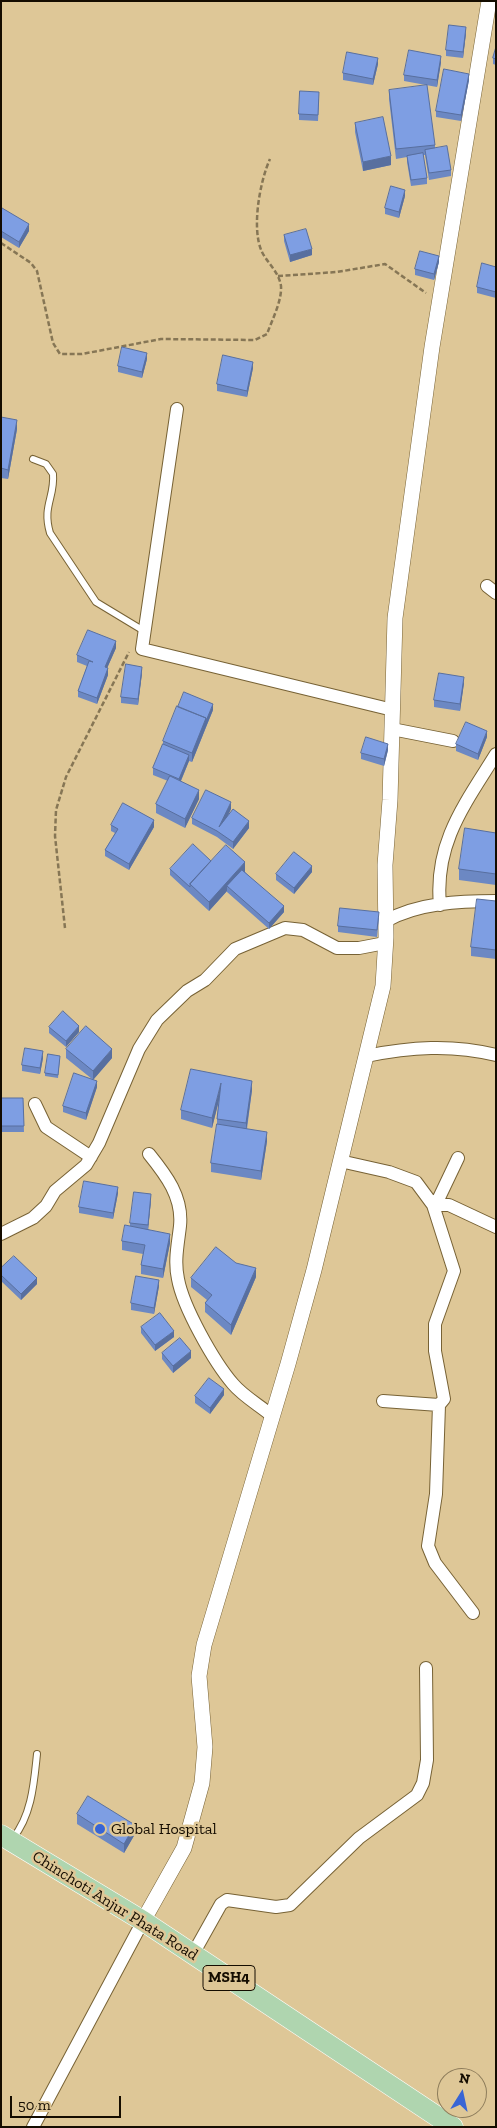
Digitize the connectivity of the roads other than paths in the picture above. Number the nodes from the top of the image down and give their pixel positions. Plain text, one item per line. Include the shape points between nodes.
1 (489, 1) edge
2 (177, 410) dead end
3 (33, 459) dead end
4 (144, 631) junction
5 (393, 710) junction
6 (392, 729) junction
7 (453, 741) dead end
8 (496, 754) edge
9 (492, 766) edge
10 (496, 901) edge
11 (440, 905) junction
12 (386, 921) junction
13 (385, 943) junction
14 (496, 1055) edge
15 (366, 1056) junction
16 (34, 1104) dead end
17 (149, 1154) dead end
18 (90, 1157) junction
19 (458, 1158) dead end
20 (340, 1161) junction
21 (432, 1203) junction
22 (496, 1227) edge
23 (1, 1234) edge
24 (383, 1401) dead end
25 (439, 1405) junction
26 (271, 1416) junction
27 (473, 1613) dead end
28 (426, 1668) dead end
29 (36, 1754) dead end
30 (6, 1838) edge
31 (143, 1921) junction
32 (193, 1954) junction
33 (33, 2127) edge
34 (453, 2127) edge

1 - 5 street via 440,296 395,618
2 - 4 street
3 - 4 lane via 46,464 53,474 46,515 50,533 90,594 106,609
4 - 5 street via 142,649
5 - 6 street
6 - 7 street
6 - 12 street via 385,865
8 - 9 street
9 - 11 street via 459,812 448,834 438,883
10 - 11 street
11 - 12 street via 398,914
12 - 13 street
13 - 15 street via 383,986
13 - 18 street via 337,948 303,930 285,928 235,950 157,1020 140,1049 100,1143
14 - 15 street via 450,1046
15 - 20 street
16 - 18 street via 46,1127
17 - 26 street via 176,1194 180,1223 176,1249 177,1278 182,1295 207,1344 233,1384
18 - 23 street via 86,1165 55,1191 33,1218
19 - 21 street via 438,1200
20 - 21 street via 416,1182
20 - 26 street via 291,1355
21 - 22 street via 449,1205
21 - 25 street via 454,1271 435,1324 435,1351 444,1399
24 - 25 street
25 - 27 street via 436,1494 428,1546 435,1563
26 - 31 street via 204,1645 199,1676 205,1747 196,1814 184,1848
28 - 32 street via 427,1760 418,1795 359,1838 290,1905 276,1907 227,1900
29 - 30 lane via 34,1790 21,1828
30 - 31 main road, Chinchoti Anjur Phata Road / MSH4
31 - 32 main road, Chinchoti Anjur Phata Road / MSH4
31 - 33 street
32 - 34 main road, Chinchoti Anjur Phata Road / MSH4

